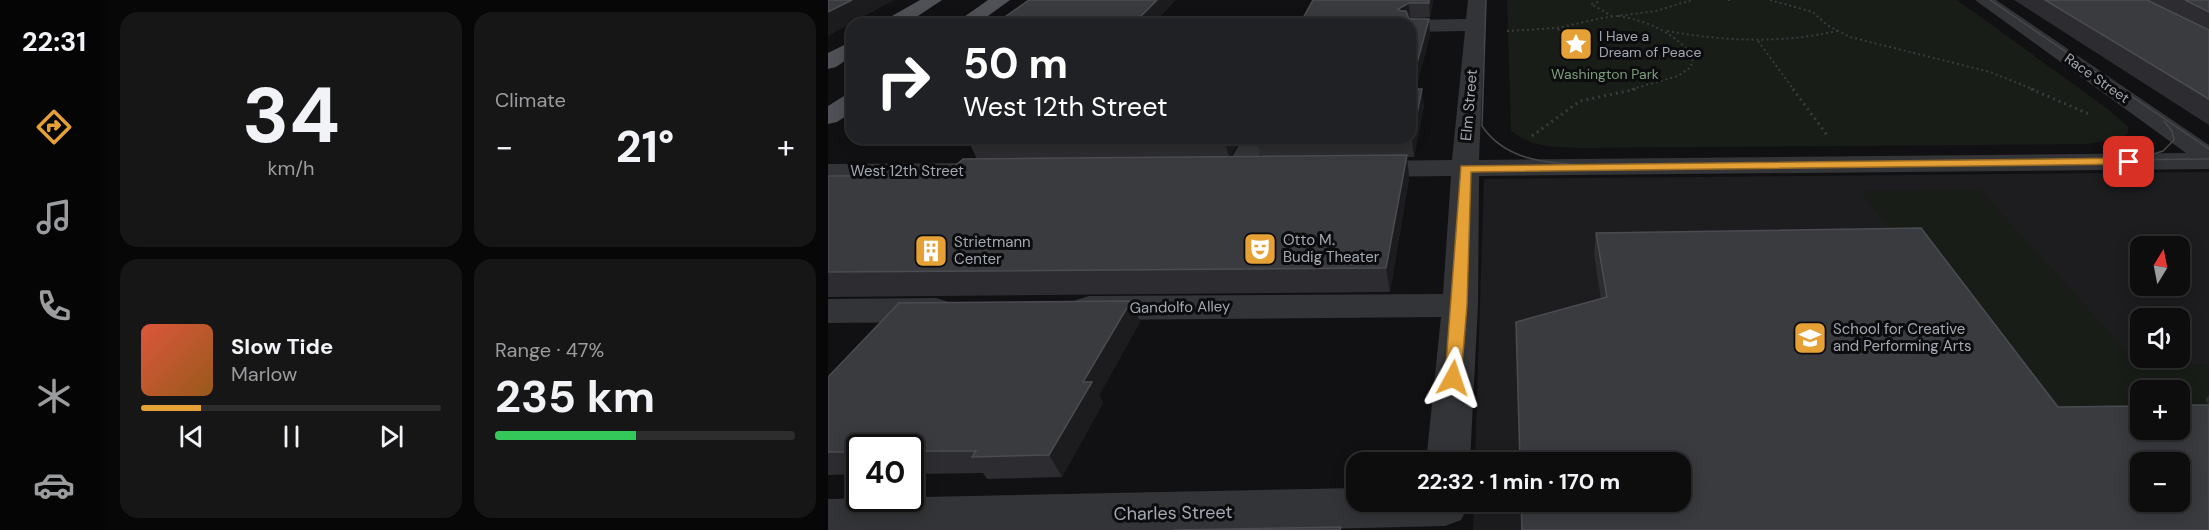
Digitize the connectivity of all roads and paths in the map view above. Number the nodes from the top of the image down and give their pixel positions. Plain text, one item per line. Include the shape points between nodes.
1 (933, 0) edge
2 (1001, 0) edge
3 (1477, 0) edge
4 (1692, 0) edge
5 (1770, 0) edge
6 (1984, 0) edge
7 (1598, 2) dead end
8 (1656, 11) junction
9 (1616, 16) junction
10 (902, 18) edge
11 (973, 18) edge
12 (1647, 22) junction
13 (1476, 25) junction
14 (1416, 26) edge
15 (1557, 28) junction
16 (1663, 30) junction
17 (1503, 31) dead end
18 (1837, 31) junction
19 (1758, 41) junction
20 (1575, 43) dead end
21 (846, 51) edge
22 (828, 62) edge
23 (846, 105) edge
24 (2084, 111) dead end
25 (828, 117) edge
26 (1552, 120) dead end
27 (1831, 140) dead end
28 (1250, 144) edge
29 (2209, 159) edge
30 (1466, 168) junction
31 (1273, 169) edge
32 (1342, 169) edge
33 (1016, 171) edge
34 (828, 172) edge
35 (1460, 305) junction
36 (1062, 309) edge
37 (968, 310) edge
38 (828, 311) edge
39 (1449, 452) edge
40 (1445, 512) edge
41 (845, 523) edge

1 - 10 main road
2 - 11 main road
3 - 13 street, Elm Street
4 - 8 path
5 - 18 path via 1813,12
6 - 29 street, Race Street
7 - 9 path via 1591,4
8 - 9 path
8 - 12 path via 1647,15
9 - 12 path
9 - 15 path
12 - 16 path
13 - 14 street
13 - 30 street, Elm Street
15 - 17 path
15 - 20 path
16 - 19 path via 1705,38
16 - 26 path via 1688,49 1692,62 1688,69 1657,86 1590,97
18 - 19 path
18 - 24 path via 1874,45 1990,72
19 - 27 path
21 - 22 main road
23 - 25 main road
28 - 31 street via 1227,169
29 - 30 street
30 - 32 street
30 - 35 street, Elm Street
33 - 34 street, West 12th Street
35 - 36 street, Gandolfo Alley
35 - 39 street, Elm Street
37 - 38 street
40 - 41 street, Charles Street

